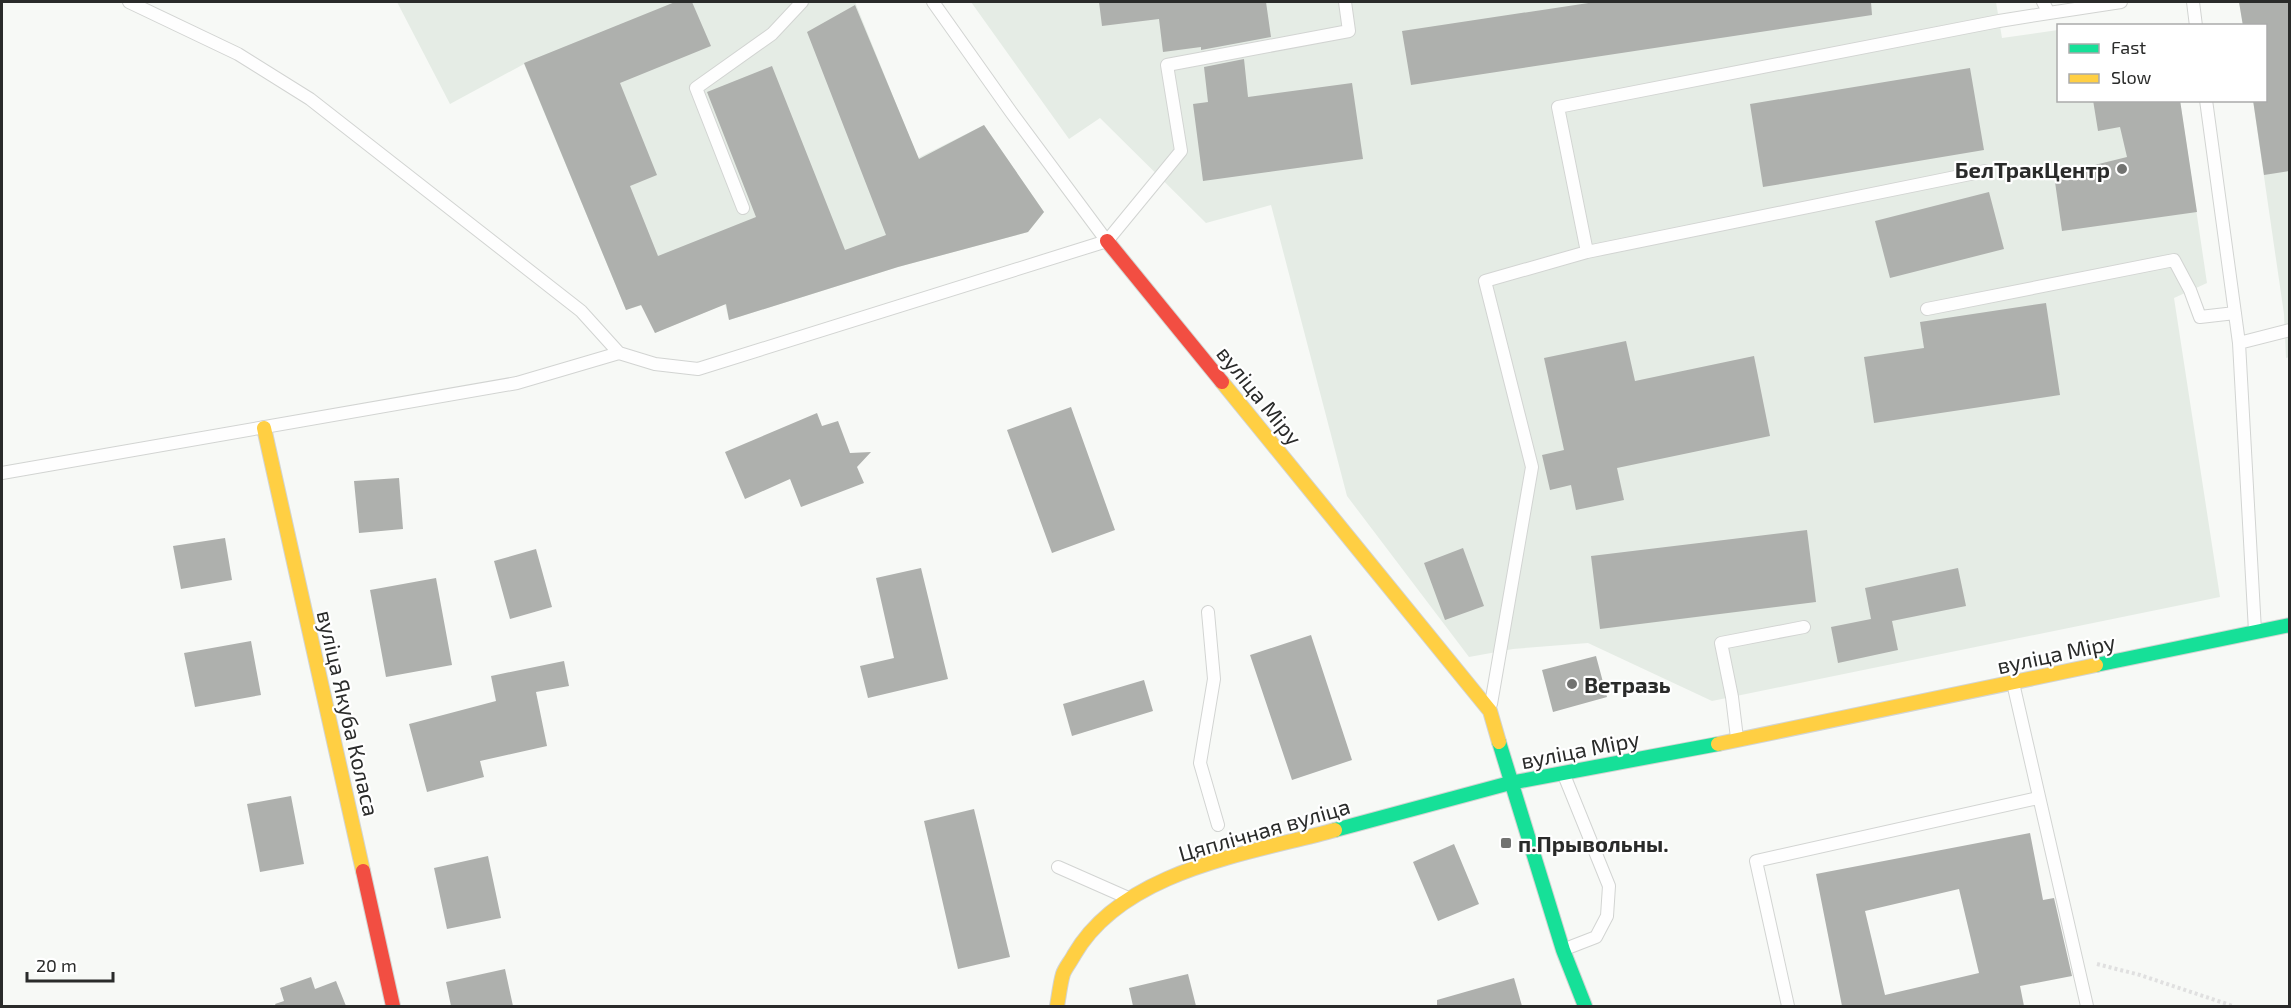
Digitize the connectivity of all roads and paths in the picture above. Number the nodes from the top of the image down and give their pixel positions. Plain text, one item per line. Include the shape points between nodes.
1 (129, 2) edge
2 (801, 2) edge
3 (933, 2) edge
4 (1344, 2) edge
5 (2043, 2) edge
6 (2121, 2) edge
7 (2193, 2) edge
8 (2049, 13) junction
9 (2196, 24) edge
10 (2206, 102) edge
11 (1985, 171) dead end
12 (743, 208) dead end
13 (1107, 240) junction
14 (1587, 252) junction
15 (1927, 309) dead end
16 (2235, 313) junction
17 (2289, 330) edge
18 (2239, 343) junction
19 (620, 353) junction
20 (264, 428) junction
21 (2, 474) edge
22 (1208, 612) dead end
23 (2289, 625) edge
24 (1804, 627) dead end
25 (2255, 631) junction
26 (2013, 683) junction
27 (1490, 711) junction
28 (1737, 740) junction
29 (1564, 774) junction
30 (1510, 783) junction
31 (2038, 798) junction
32 (1218, 825) dead end
33 (1058, 867) dead end
34 (1130, 899) junction
35 (1563, 950) junction
36 (2076, 959) junction
37 (393, 1006) edge
38 (1053, 1006) edge
39 (1585, 1006) edge
40 (1788, 1006) edge
41 (2087, 1006) edge
42 (2233, 1006) edge

1 - 19 lane via 238,54 309,99 581,311
2 - 12 lane via 772,34 696,88
3 - 13 lane
4 - 13 lane via 1349,31 1167,65 1181,150
5 - 8 lane
6 - 8 lane
7 - 9 lane
8 - 14 lane via 1558,107
10 - 16 lane
11 - 14 lane
13 - 19 lane via 698,369 655,364
13 - 27 street, вуліца Міру
14 - 27 lane via 1485,281 1532,467
15 - 16 lane via 2174,260 2200,317
16 - 18 lane
17 - 18 lane
18 - 25 lane
19 - 20 lane via 517,383
20 - 21 lane
20 - 37 street, вуліца Якуба Коласа
22 - 32 lane via 1214,679 1200,763
23 - 25 street, вуліца Міру
24 - 28 lane via 1721,643
25 - 26 street, вуліца Міру
26 - 28 street, вуліца Міру
26 - 31 lane
27 - 30 street, вуліца Міру
28 - 29 street, вуліца Міру
29 - 30 street, вуліца Міру
29 - 35 lane via 1610,886 1607,916 1596,937
30 - 34 street, Цяплічная вуліца via 1236,855 1153,884
30 - 35 street
31 - 36 lane
31 - 40 lane via 1756,861
33 - 34 lane
34 - 38 street, Цяплічная вуліца via 1107,913 1082,941 1063,974
35 - 39 street
36 - 41 lane
36 - 42 path via 2140,975

